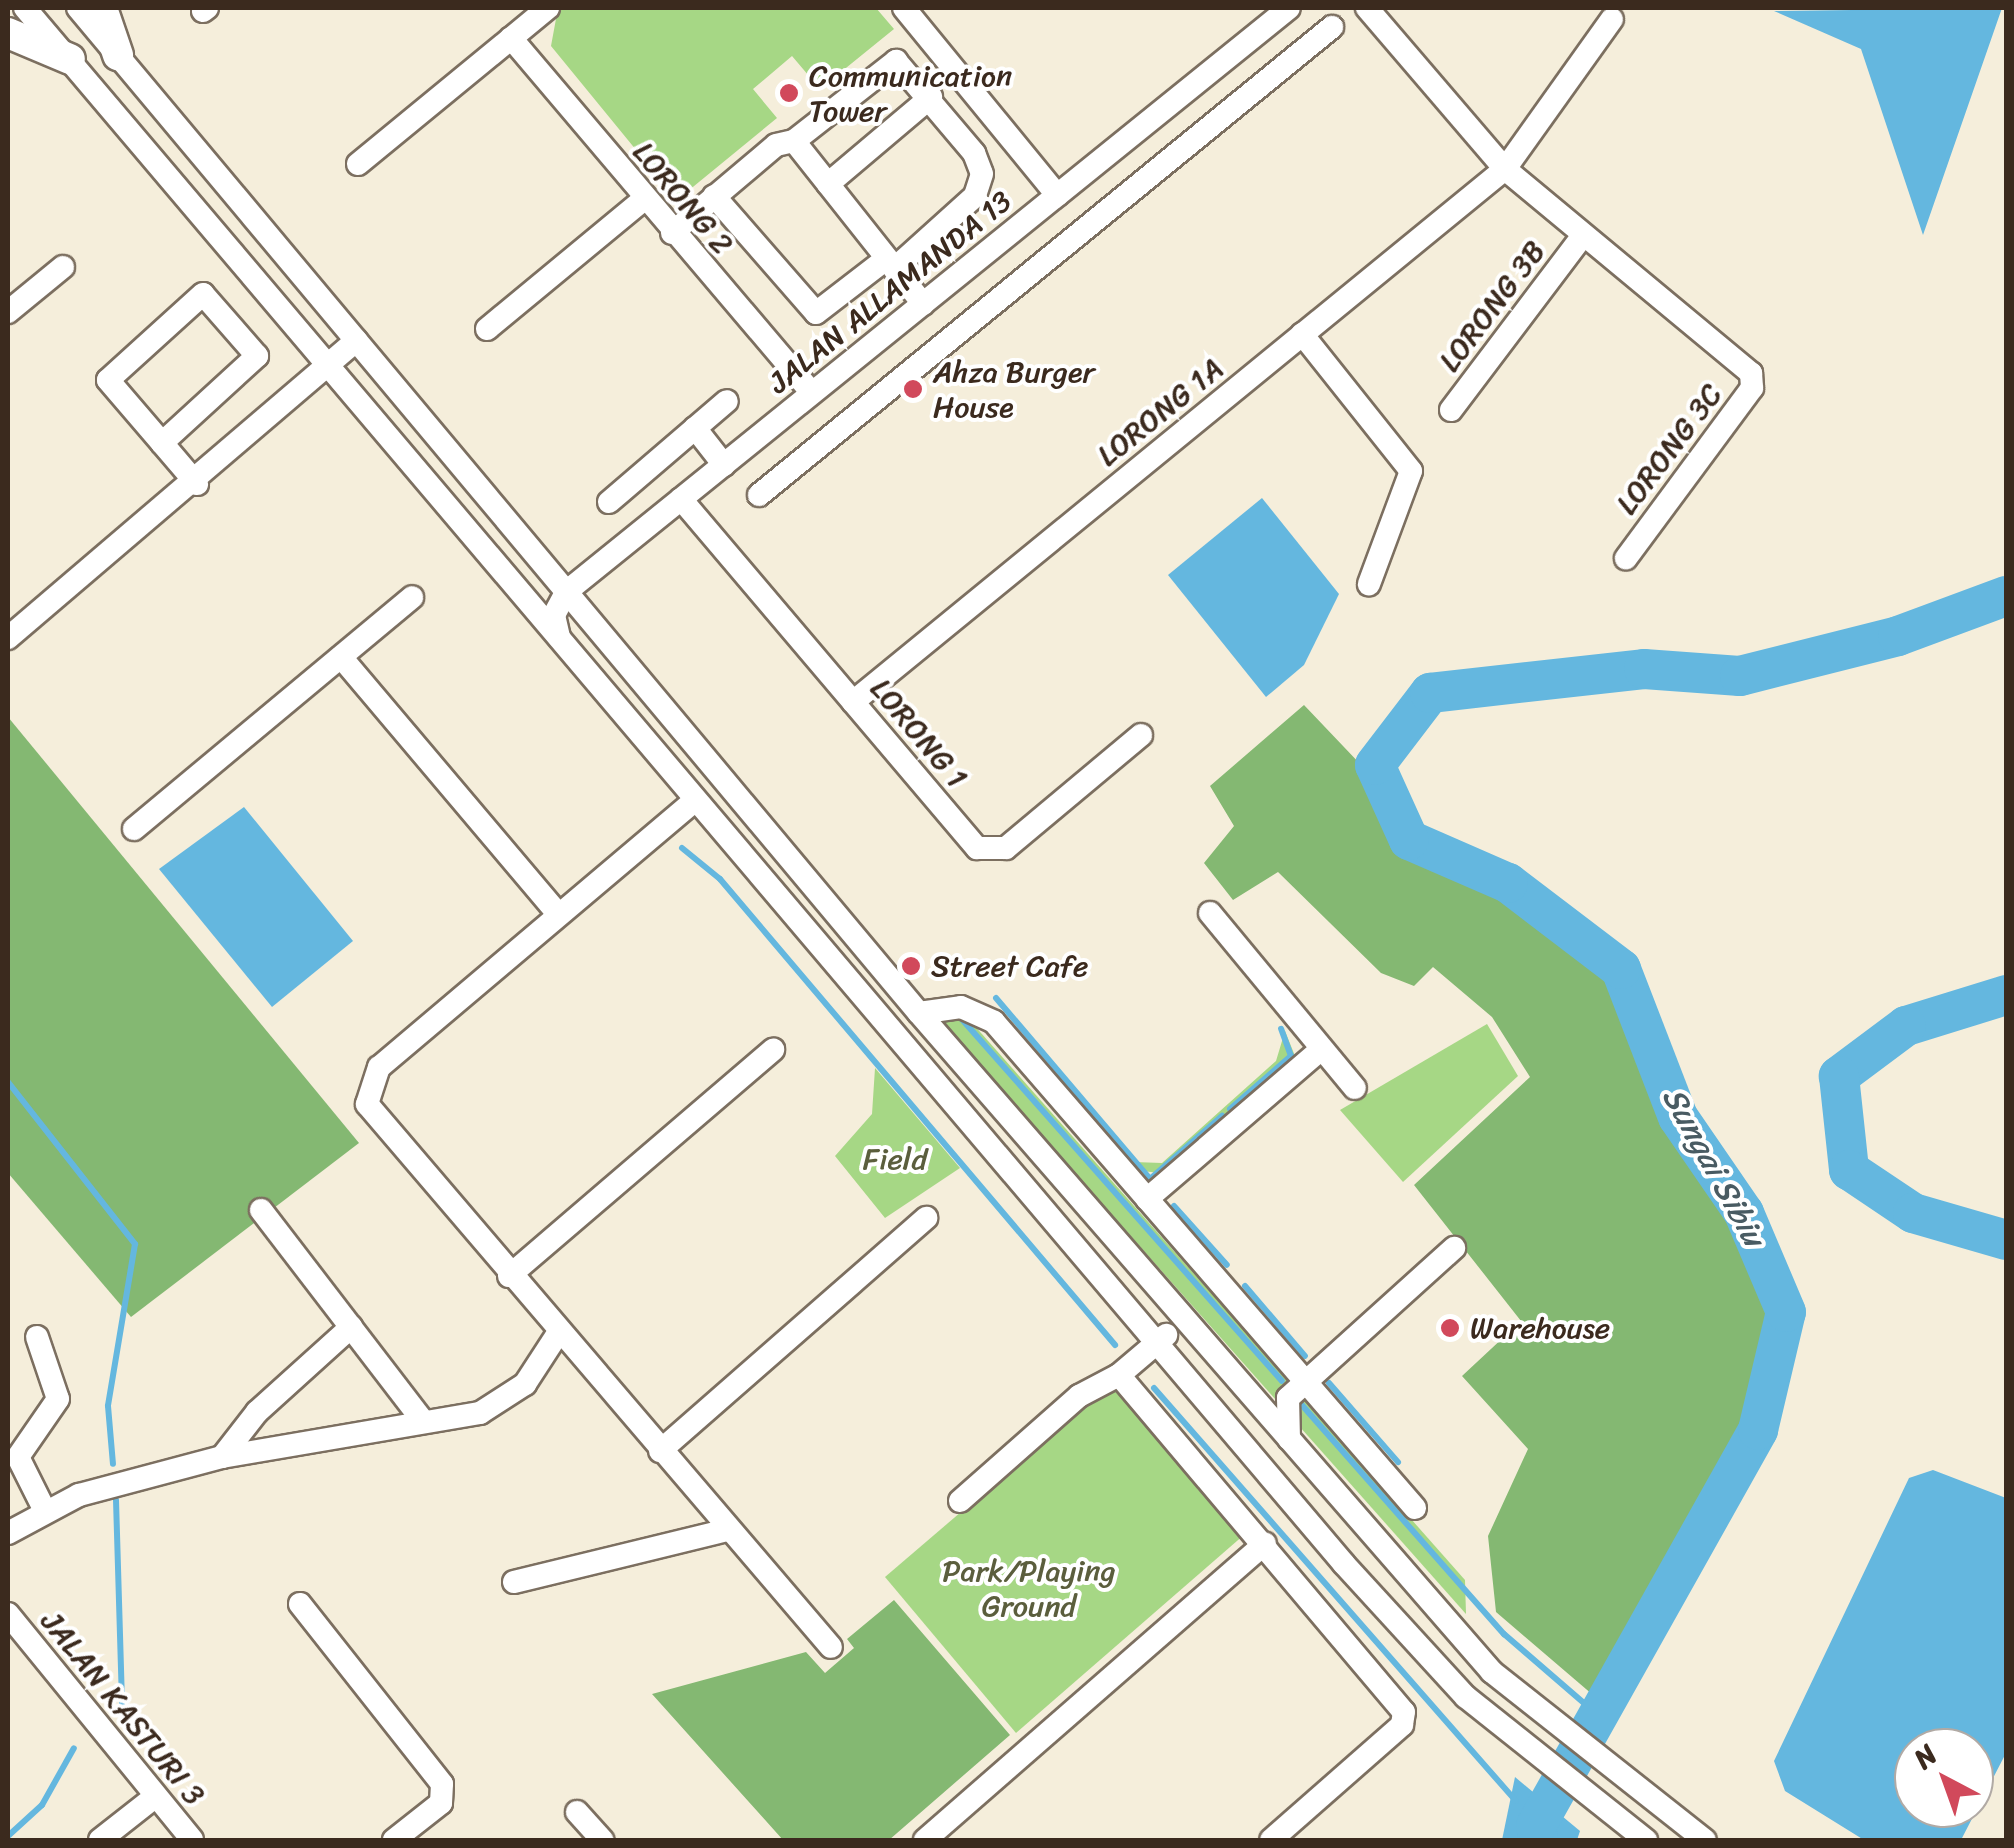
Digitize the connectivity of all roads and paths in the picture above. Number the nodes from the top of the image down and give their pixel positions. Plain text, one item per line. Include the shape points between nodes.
1 (25, 8) edge
2 (78, 8) edge
3 (102, 8) edge
4 (548, 8) edge
5 (906, 8) edge
6 (1289, 8) edge
7 (1368, 8) edge
8 (1612, 19) dead end
9 (1332, 27) dead end
10 (8, 33) edge
11 (511, 38) junction
12 (118, 55) junction
13 (70, 60) junction
14 (1205, 75) junction
15 (931, 97) junction
16 (1234, 106) junction
17 (794, 140) junction
18 (358, 164) dead end
19 (1504, 168) junction
20 (828, 184) junction
21 (1057, 195) junction
22 (714, 196) junction
23 (644, 200) junction
24 (672, 233) junction
25 (1581, 238) junction
26 (890, 264) junction
27 (64, 267) dead end
28 (923, 304) junction
29 (8, 312) edge
30 (897, 324) junction
31 (487, 329) dead end
32 (1302, 334) junction
33 (356, 341) junction
34 (927, 358) junction
35 (329, 366) junction
36 (812, 393) junction
37 (727, 401) dead end
38 (1450, 410) dead end
39 (695, 428) junction
40 (162, 444) junction
41 (724, 465) junction
42 (197, 484) junction
43 (759, 494) dead end
44 (681, 500) junction
45 (609, 502) dead end
46 (1626, 558) dead end
47 (1369, 584) dead end
48 (566, 592) junction
49 (412, 597) dead end
50 (8, 638) edge
51 (559, 638) junction
52 (341, 657) junction
53 (853, 702) junction
54 (1141, 735) dead end
55 (692, 802) junction
56 (134, 829) dead end
57 (1210, 913) dead end
58 (558, 914) junction
59 (919, 1014) junction
60 (773, 1050) dead end
61 (1319, 1050) junction
62 (1354, 1088) dead end
63 (1148, 1199) junction
64 (261, 1210) dead end
65 (926, 1218) dead end
66 (1454, 1248) dead end
67 (509, 1276) junction
68 (1183, 1319) junction
69 (351, 1327) junction
70 (557, 1335) junction
71 (37, 1337) dead end
72 (1157, 1344) junction
73 (1119, 1375) junction
74 (1304, 1380) junction
75 (423, 1421) junction
76 (1289, 1441) junction
77 (660, 1451) junction
78 (222, 1457) junction
79 (960, 1502) dead end
80 (1414, 1508) dead end
81 (45, 1511) junction
82 (728, 1530) junction
83 (8, 1534) edge
84 (1265, 1543) junction
85 (514, 1582) dead end
86 (300, 1604) dead end
87 (8, 1614) edge
88 (831, 1647) dead end
89 (156, 1796) junction
90 (577, 1812) dead end
91 (100, 1840) edge
92 (192, 1840) edge
93 (394, 1840) edge
94 (602, 1840) edge
95 (925, 1840) edge
96 (1271, 1840) edge
97 (1646, 1840) edge
98 (1704, 1840) edge

1 - 13 street
2 - 12 street
3 - 12 main road
4 - 11 street
5 - 21 street
6 - 14 street, JALAN ALLAMANDA 13
7 - 19 street
8 - 19 street, LORONG 1A
9 - 16 street
10 - 13 main road
11 - 18 street
11 - 23 street, LORONG 2
12 - 33 street
13 - 35 street
14 - 16 street
14 - 21 street, JALAN ALLAMANDA 13
15 - 17 street via 896,61
15 - 20 street
15 - 26 street via 974,153 981,186
16 - 34 street
17 - 20 street
17 - 22 street
19 - 25 street
19 - 32 street, LORONG 1A
20 - 26 street
21 - 28 street, JALAN ALLAMANDA 13
22 - 24 street
22 - 26 street via 816,313
23 - 24 street, LORONG 2
23 - 31 street
24 - 36 street, LORONG 2
25 - 38 street, LORONG 3B
25 - 46 street, LORONG 3C via 1751,373 1752,388
26 - 28 street
27 - 29 street
28 - 30 street, JALAN ALLAMANDA 13
30 - 34 street
30 - 36 street, JALAN ALLAMANDA 13
32 - 47 street via 1411,470
32 - 53 street, LORONG 1A
33 - 35 street
33 - 48 street
34 - 43 street
35 - 42 street
35 - 51 street
36 - 41 street, JALAN ALLAMANDA 13
37 - 39 street
39 - 41 street
39 - 45 street
40 - 40 street via 257,356 203,294 108,377
40 - 42 street
41 - 44 street, JALAN ALLAMANDA 13
42 - 50 street
44 - 48 street, JALAN ALLAMANDA 13
44 - 53 street, LORONG 1
48 - 51 street via 554,615
48 - 59 street
49 - 52 street
51 - 55 street
52 - 56 street
52 - 58 street
53 - 54 street, LORONG 1 via 986,852 1006,848
55 - 58 street
55 - 72 street
57 - 61 street
58 - 67 street via 379,1068 367,1104
59 - 63 street via 962,1007 994,1022
59 - 68 street
60 - 67 street
61 - 62 street
61 - 63 street
63 - 74 street
64 - 69 street
65 - 77 street
66 - 74 street
67 - 70 street
68 - 72 street
68 - 76 street
69 - 75 street
69 - 78 street via 257,1412
70 - 75 street via 503,1404
70 - 77 street
71 - 81 street via 58,1399 18,1457
72 - 73 street
72 - 97 street via 1466,1697
73 - 79 street via 1079,1396
73 - 84 street
74 - 76 street via 1284,1410
74 - 80 street
75 - 78 street
76 - 98 street via 1492,1672
77 - 82 street
78 - 81 street
81 - 83 street
82 - 85 street
82 - 88 street
84 - 95 street
84 - 96 street via 1406,1718
86 - 93 street via 442,1784 441,1803
87 - 89 street, JALAN KASTURI 3
89 - 91 street
89 - 92 street, JALAN KASTURI 3
90 - 94 street

